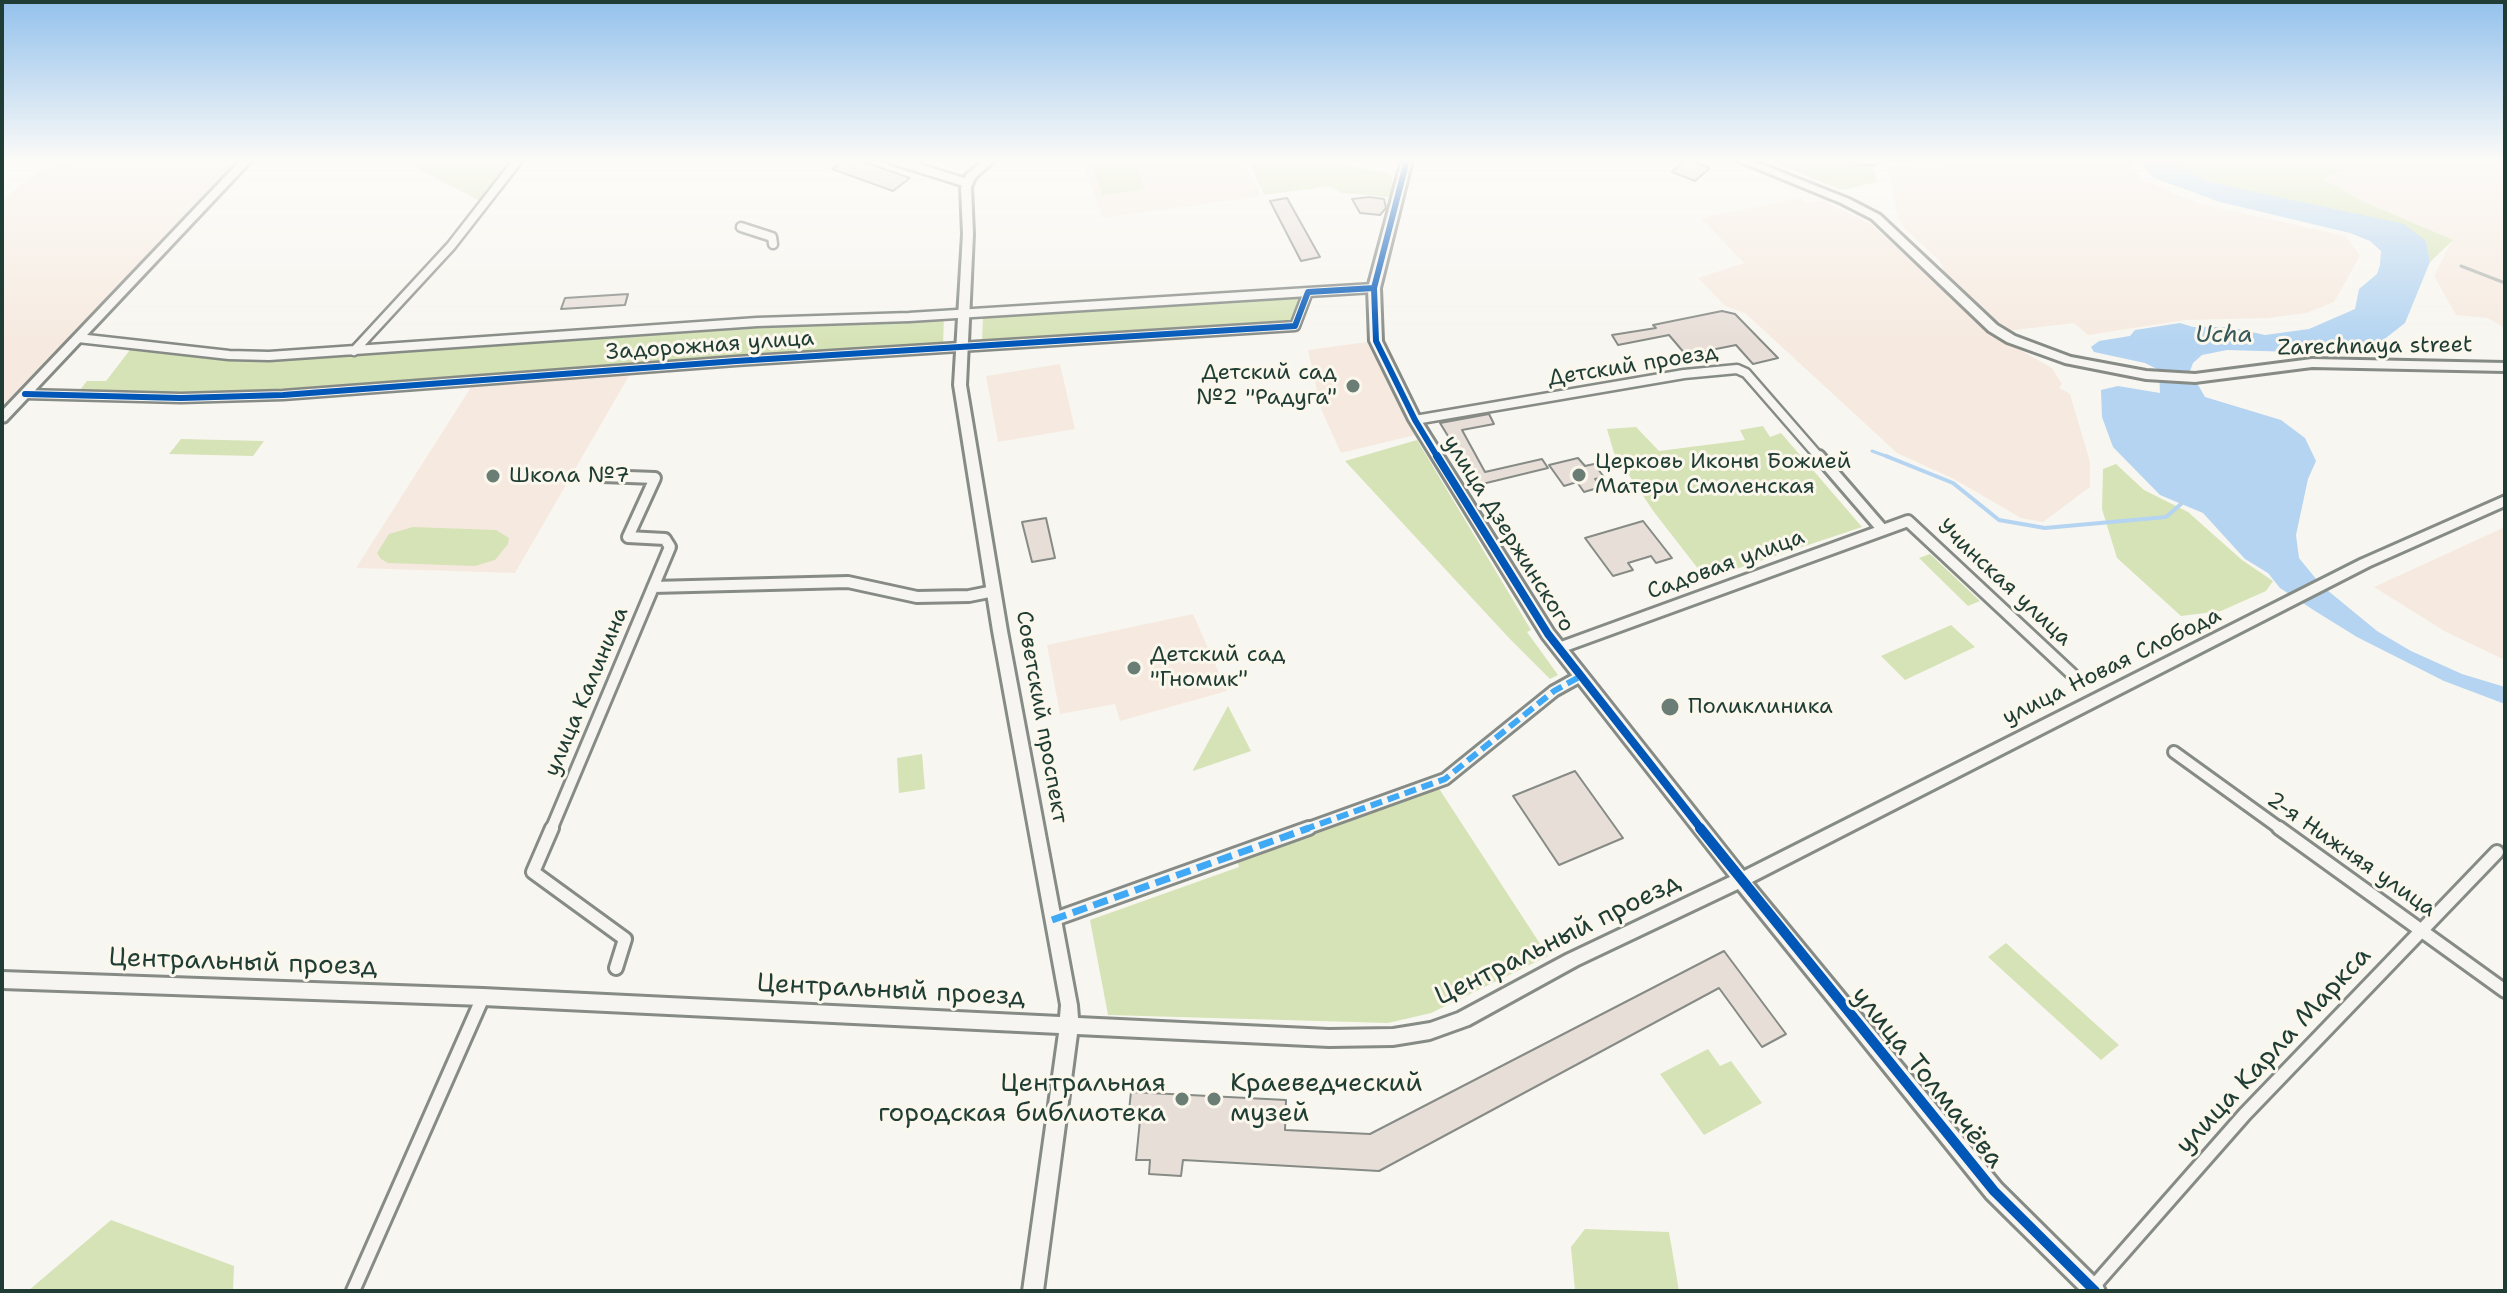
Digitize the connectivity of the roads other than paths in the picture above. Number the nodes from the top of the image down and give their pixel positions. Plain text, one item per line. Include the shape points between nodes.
1 (190, 220) edge
2 (470, 220) edge
3 (968, 220) edge
4 (1391, 220) edge
5 (1880, 220) edge
6 (741, 227) dead end
7 (773, 244) dead end
8 (1374, 288) junction
9 (1308, 292) junction
10 (962, 312) junction
11 (78, 338) junction
12 (961, 347) junction
13 (354, 351) junction
14 (2505, 367) edge
15 (25, 394) junction
16 (2, 418) edge
17 (1415, 420) junction
18 (602, 476) dead end
19 (2505, 501) edge
20 (1908, 521) joint
21 (1882, 529) junction
22 (653, 587) junction
23 (994, 591) junction
24 (1559, 648) junction
25 (2072, 674) dead end
26 (1581, 676) junction
27 (2174, 752) dead end
28 (2497, 852) dead end
29 (1742, 880) junction
30 (1052, 920) junction
31 (2422, 928) junction
32 (616, 968) dead end
33 (2, 980) edge
34 (2505, 991) edge
35 (483, 997) junction
36 (1069, 1026) junction
37 (2093, 1290) edge
38 (353, 1291) edge
39 (1033, 1291) edge

1 - 11 street
2 - 13 street
3 - 10 street, Советский проспект
4 - 8 street, улица Дзержинского
5 - 14 street, Zarechnaya street via 1993,328 2069,360 2195,378 2312,363
6 - 7 street via 772,237
8 - 9 street, Задорожная улица
8 - 17 street, улица Дзержинского via 1376,341
9 - 10 street, Задорожная улица
9 - 12 street, Задорожная улица via 1295,326
10 - 12 street, Советский проспект
10 - 13 street, Задорожная улица
11 - 13 street, Задорожная улица via 229,355
11 - 15 street
12 - 15 street, Задорожная улица via 283,395
12 - 23 street, Советский проспект via 961,393
15 - 16 street
17 - 21 street, Детский проезд via 1737,369
17 - 24 street, улица Дзержинского
18 - 22 street, улица Калинина via 655,478 628,537 665,539 670,547
19 - 29 street, улица Новая Слобода via 2425,534
20 - 21 street, Садовая улица
20 - 25 street, Учинская улица
21 - 24 street, Садовая улица
22 - 23 street via 848,582 917,597
22 - 32 street, улица Калинина via 533,872 625,939
23 - 30 street, Советский проспект
24 - 26 street, улица Дзержинского
26 - 29 street, улица Дзержинского
26 - 30 street via 1554,691 1445,779
27 - 31 street, 2-я Нижняя улица
28 - 31 street, улица Карла Маркса
29 - 36 street, Центральный проезд via 1430,1031 1329,1038
29 - 37 street, улица Толмачёва via 1944,1133
30 - 36 street, Советский проспект
31 - 34 street, 2-я Нижняя улица
31 - 37 street, улица Карла Маркса via 2245,1114
33 - 35 street, Центральный проезд
35 - 36 street, Центральный проезд
35 - 38 street
36 - 39 street, Советский проспект

